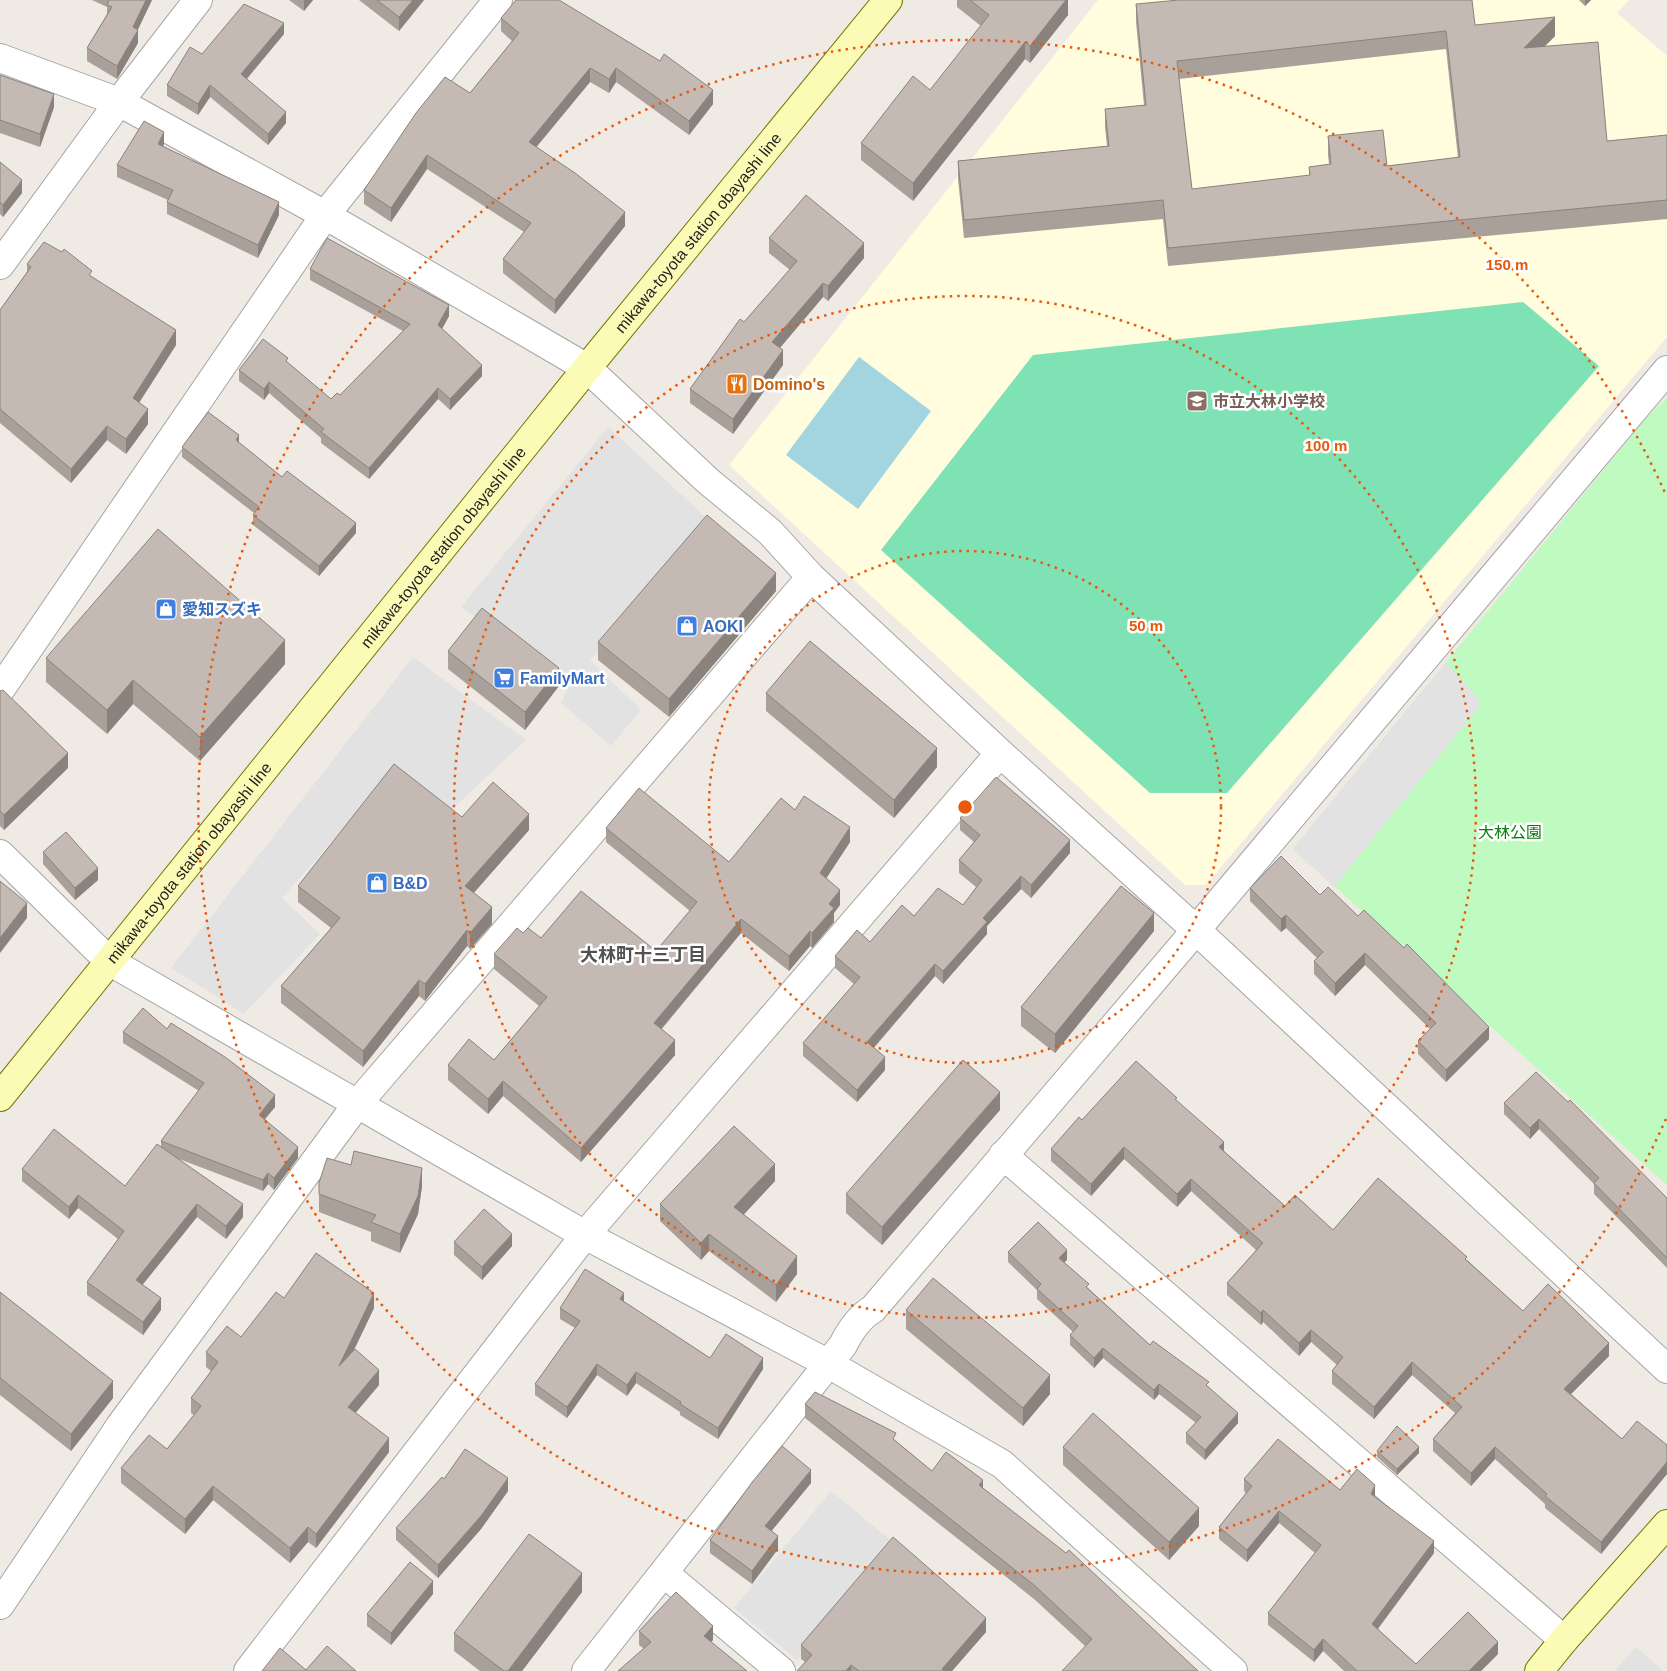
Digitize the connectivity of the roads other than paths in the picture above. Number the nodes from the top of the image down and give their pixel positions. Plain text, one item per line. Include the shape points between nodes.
1 (198, 0) edge
2 (498, 0) edge
3 (888, 0) edge
4 (0, 58) edge
5 (120, 102) junction
6 (325, 215) junction
7 (0, 264) edge
8 (588, 368) junction
9 (1667, 370) edge
10 (810, 577) junction
11 (0, 690) edge
12 (1000, 753) junction
13 (0, 854) edge
14 (1196, 930) junction
15 (109, 962) junction
16 (0, 1097) edge
17 (358, 1103) junction
18 (1003, 1155) junction
19 (585, 1235) junction
20 (827, 1363) junction
21 (1667, 1369) edge
22 (1667, 1524) edge
23 (664, 1573) junction
24 (0, 1605) edge
25 (1564, 1640) junction
26 (248, 1671) edge
27 (586, 1671) edge
28 (780, 1671) edge
29 (1233, 1671) edge
30 (1538, 1671) edge

1 - 5 street
2 - 6 street
3 - 8 main road, mikawa-toyota station obayashi line
4 - 5 street
5 - 6 street
5 - 7 street
6 - 8 street
6 - 11 street
8 - 10 street via 708,481 770,532
8 - 15 main road, mikawa-toyota station obayashi line
9 - 14 street
10 - 12 street
10 - 17 street
12 - 14 street
12 - 19 street
13 - 15 street
14 - 18 street
14 - 21 street
15 - 16 main road, mikawa-toyota station obayashi line
15 - 17 street
17 - 19 street
17 - 24 street via 120,1426
18 - 20 street via 873,1309 849,1332 843,1345
18 - 25 street
19 - 20 street
19 - 26 street
20 - 23 street
20 - 29 street via 1002,1464
22 - 25 main road
23 - 27 street
23 - 28 street
25 - 30 main road

